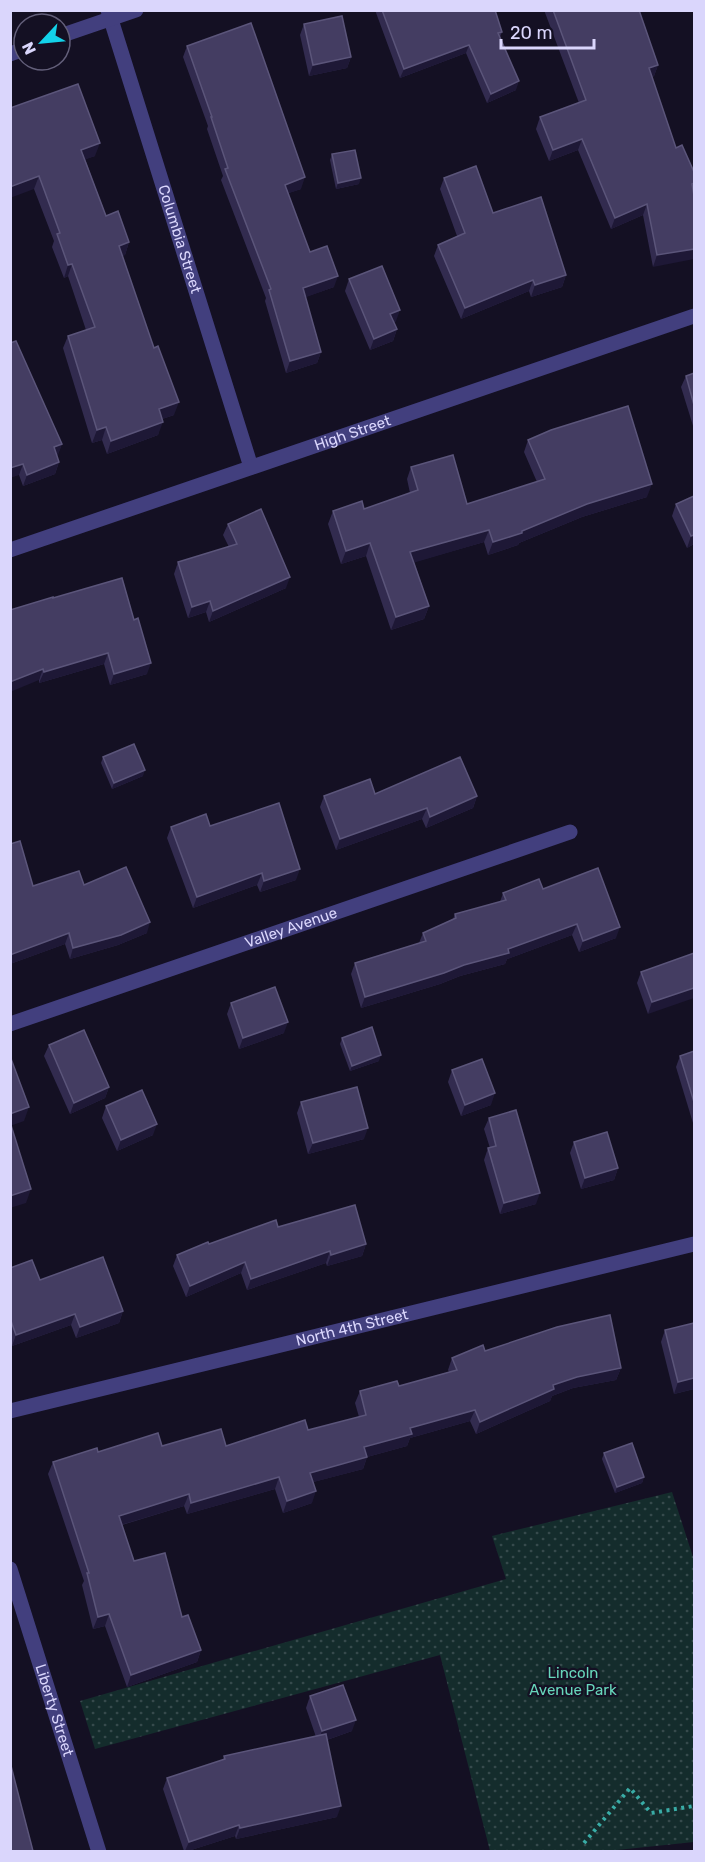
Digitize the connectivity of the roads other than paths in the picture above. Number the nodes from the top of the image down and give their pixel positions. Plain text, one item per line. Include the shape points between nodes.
1 (136, 10) edge
2 (109, 15) edge
3 (72, 31) edge
4 (694, 316) edge
5 (251, 467) junction
6 (10, 550) edge
7 (570, 832) dead end
8 (10, 1024) edge
9 (694, 1244) edge
10 (10, 1411) edge
11 (10, 1569) edge
12 (99, 1851) edge

1 - 2 street
2 - 3 street
2 - 5 street, Columbia Street
4 - 5 street, High Street
5 - 6 street, High Street
7 - 8 street, Valley Avenue
9 - 10 street, North 4th Street
11 - 12 street, Liberty Street

